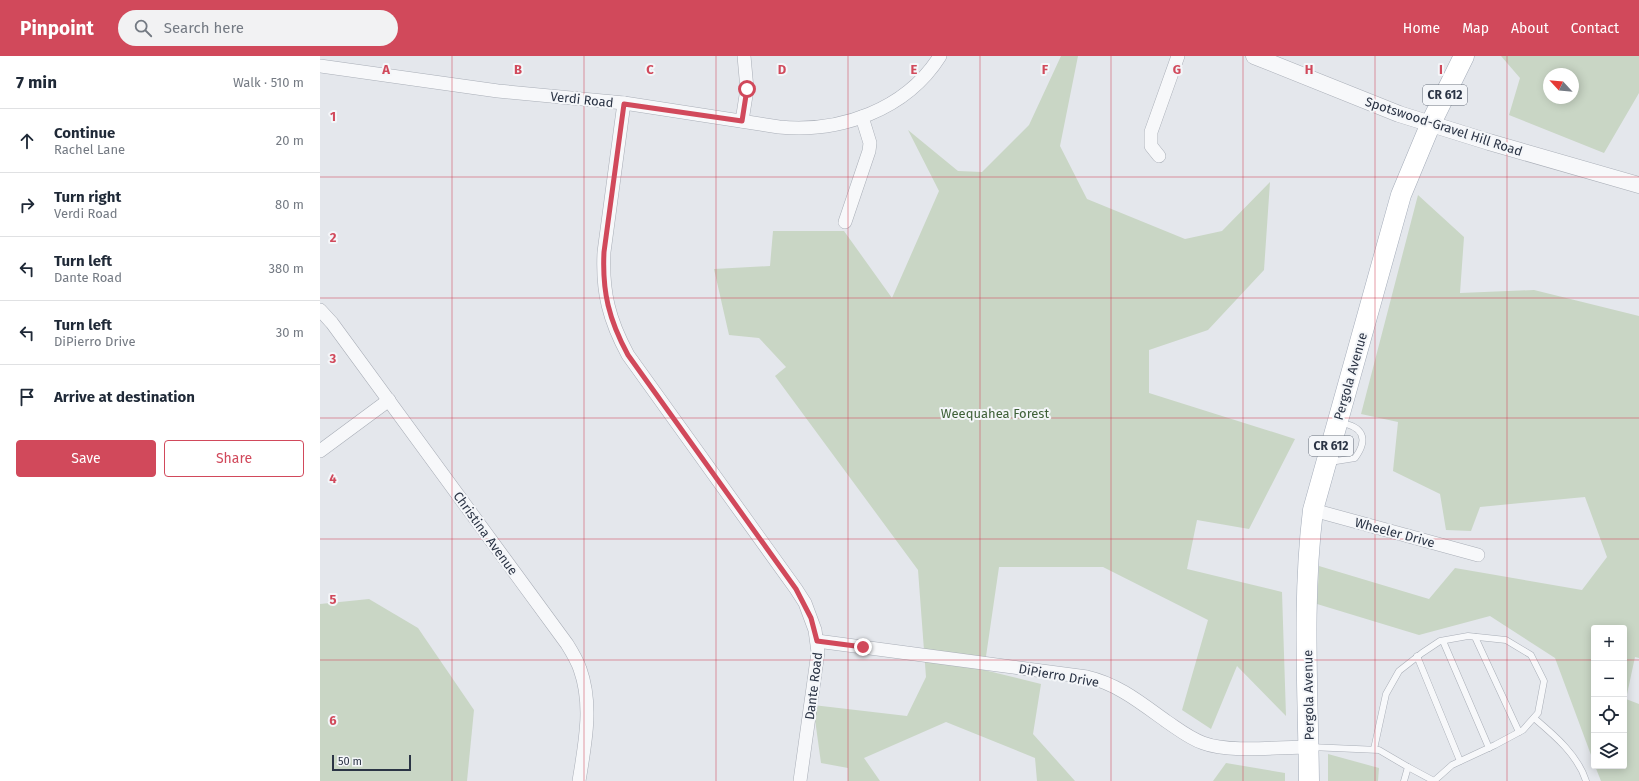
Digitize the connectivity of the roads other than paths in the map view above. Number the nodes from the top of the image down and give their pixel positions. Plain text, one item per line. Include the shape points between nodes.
1 (744, 56) edge
2 (940, 56) edge
3 (1178, 56) edge
4 (1254, 56) edge
5 (1464, 56) edge
6 (320, 66) edge
7 (624, 104) junction
8 (862, 118) junction
9 (742, 121) junction
10 (1431, 124) junction
11 (1159, 156) dead end
12 (1639, 184) edge
13 (845, 222) dead end
14 (320, 310) edge
15 (389, 400) junction
16 (1337, 423) junction
17 (320, 451) edge
18 (1326, 462) junction
19 (1313, 510) junction
20 (1478, 555) dead end
21 (1475, 637) junction
22 (817, 641) junction
23 (1443, 641) junction
24 (1417, 656) junction
25 (1534, 718) junction
26 (1519, 732) junction
27 (1309, 747) junction
28 (1489, 748) junction
29 (1374, 749) junction
30 (1460, 761) junction
31 (1408, 767) junction
32 (579, 781) edge
33 (800, 781) edge
34 (1309, 781) edge
35 (1404, 781) edge
36 (1434, 781) edge
37 (1586, 781) edge

1 - 9 street via 747,89
2 - 8 street, Verdi Road via 923,77 906,92
3 - 11 street via 1150,132 1151,146
4 - 10 street, Spotswood-Gravel Hill Road via 1399,114
5 - 10 main road, CR 612
6 - 7 street, Verdi Road via 491,90
7 - 9 street, Verdi Road
7 - 22 street, Dante Road via 604,252 604,286 615,331 631,361 796,589 811,618
8 - 9 street, Verdi Road via 802,128
8 - 13 street via 870,143 869,151
10 - 12 street, Spotswood-Gravel Hill Road
10 - 16 main road, Pergola Avenue / CR 612 via 1401,195
14 - 15 street, Christina Avenue
15 - 17 street
15 - 32 street, Christina Avenue via 564,640 574,658 583,680 587,708 587,728
16 - 18 main road, Pergola Avenue / CR 612
16 - 18 lane via 1358,428 1362,436 1360,451 1355,458
18 - 19 main road, Pergola Avenue / CR 612
19 - 20 street, Wheeler Drive
19 - 27 main road, Pergola Avenue / CR 612 via 1306,598
21 - 23 lane
21 - 25 lane via 1506,640 1531,655 1544,681 1538,713
21 - 26 lane
22 - 27 street, DiPierro Drive via 1087,677 1123,691 1182,732 1204,743 1227,748
22 - 33 street, Dante Road via 818,652
23 - 24 lane
23 - 28 lane
24 - 29 lane via 1399,671 1386,694
24 - 30 lane
25 - 26 lane
25 - 37 lane via 1560,742 1582,769
26 - 28 lane
27 - 29 lane
27 - 34 main road, Pergola Avenue / CR 612
28 - 30 lane
29 - 31 lane
30 - 36 lane
31 - 35 lane
31 - 36 lane

